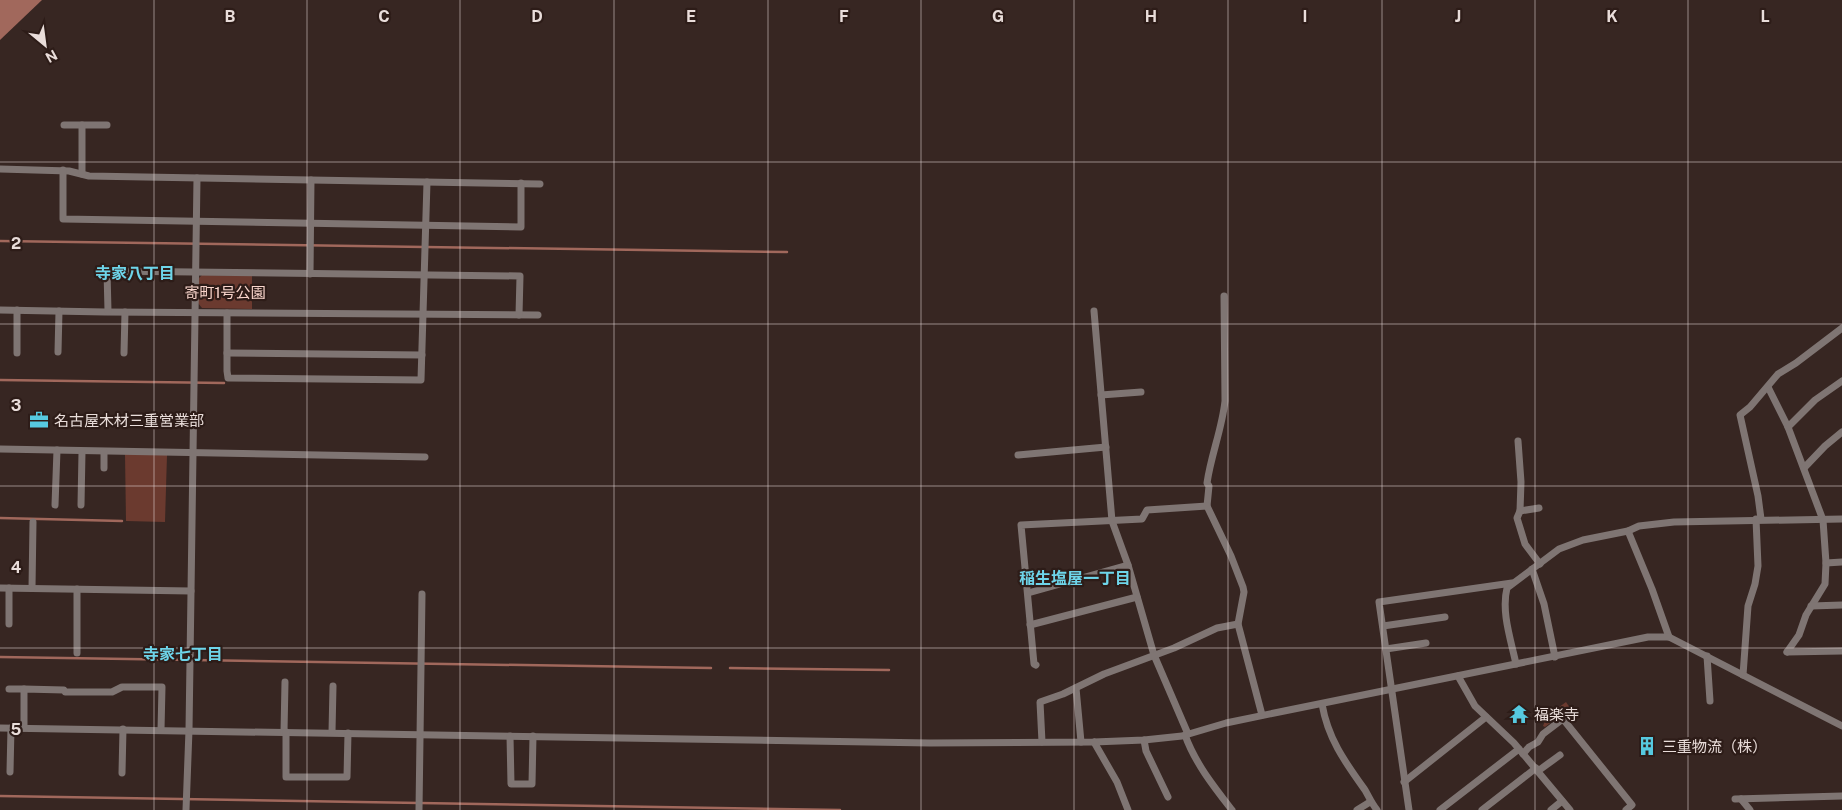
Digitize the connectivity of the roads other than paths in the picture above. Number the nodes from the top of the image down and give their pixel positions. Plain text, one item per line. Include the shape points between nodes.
1 (64, 125) dead end
2 (82, 125) junction
3 (107, 125) dead end
4 (0, 169) edge
5 (63, 170) junction
6 (82, 174) junction
7 (197, 178) junction
8 (311, 180) junction
9 (427, 182) junction
10 (521, 183) junction
11 (540, 184) dead end
12 (196, 221) junction
13 (310, 223) junction
14 (425, 225) junction
15 (195, 272) junction
16 (310, 274) junction
17 (424, 275) junction
18 (1224, 296) dead end
19 (0, 310) edge
20 (17, 310) junction
21 (59, 311) junction
22 (108, 311) junction
23 (1094, 311) dead end
24 (125, 312) junction
25 (195, 312) junction
26 (228, 312) junction
27 (423, 314) junction
28 (520, 315) junction
29 (538, 315) dead end
30 (1842, 328) edge
31 (58, 352) dead end
32 (17, 353) dead end
33 (227, 353) junction
34 (124, 354) dead end
35 (422, 354) junction
36 (1842, 381) edge
37 (1768, 387) junction
38 (1141, 392) dead end
39 (1102, 395) junction
40 (1788, 428) junction
41 (1842, 432) edge
42 (1518, 440) dead end
43 (1106, 447) junction
44 (0, 449) edge
45 (57, 450) junction
46 (82, 452) junction
47 (104, 452) junction
48 (192, 453) junction
49 (1018, 455) dead end
50 (425, 458) dead end
51 (104, 468) dead end
52 (1804, 468) junction
53 (56, 505) dead end
54 (81, 505) dead end
55 (1208, 506) junction
56 (1539, 508) dead end
57 (1520, 511) junction
58 (1758, 519) junction
59 (1842, 519) edge
60 (1823, 520) junction
61 (1112, 521) junction
62 (33, 522) dead end
63 (1628, 531) junction
64 (1842, 562) edge
65 (1826, 563) junction
66 (1540, 564) junction
67 (1128, 565) junction
68 (1532, 569) junction
69 (1512, 583) junction
70 (0, 588) edge
71 (9, 588) junction
72 (32, 588) junction
73 (77, 589) junction
74 (191, 591) junction
75 (1028, 593) junction
76 (422, 594) dead end
77 (1136, 597) junction
78 (1842, 605) edge
79 (1811, 606) junction
80 (1445, 617) dead end
81 (9, 624) dead end
82 (1238, 624) junction
83 (1030, 625) junction
84 (1383, 626) junction
85 (1669, 638) junction
86 (1426, 643) dead end
87 (1386, 649) junction
88 (1842, 651) edge
89 (77, 653) dead end
90 (1154, 655) junction
91 (1707, 656) junction
92 (1555, 657) junction
93 (1516, 664) junction
94 (1036, 666) dead end
95 (1743, 675) junction
96 (1458, 676) junction
97 (285, 682) dead end
98 (332, 686) dead end
99 (1076, 688) junction
100 (9, 689) dead end
101 (24, 689) junction
102 (1391, 690) junction
103 (1710, 701) dead end
104 (1322, 704) junction
105 (1572, 712) dead end
106 (1262, 716) junction
107 (1486, 717) junction
108 (1563, 719) junction
109 (1842, 726) edge
110 (0, 728) edge
111 (11, 728) junction
112 (24, 728) junction
113 (123, 729) junction
114 (161, 730) junction
115 (189, 730) junction
116 (285, 732) junction
117 (332, 732) junction
118 (348, 732) junction
119 (421, 734) junction
120 (1187, 735) junction
121 (510, 736) junction
122 (533, 736) junction
123 (1144, 740) junction
124 (1042, 742) junction
125 (1081, 742) junction
126 (1094, 742) junction
127 (1521, 751) junction
128 (1560, 755) dead end
129 (1537, 770) junction
130 (10, 772) dead end
131 (122, 773) dead end
132 (1404, 782) junction
133 (1842, 796) edge
134 (1168, 797) dead end
135 (1562, 801) junction
136 (1370, 802) junction
137 (186, 803) edge
138 (420, 805) edge
139 (1128, 810) edge
140 (1232, 810) edge
141 (1357, 810) edge
142 (1377, 810) edge
143 (1409, 810) edge
144 (1440, 810) edge
145 (1482, 810) edge
146 (1551, 810) edge
147 (1570, 810) edge
148 (1626, 810) edge
149 (1750, 810) edge

1 - 2 street
2 - 3 street
2 - 6 street
4 - 5 street
5 - 6 street
5 - 12 street via 63,219
6 - 7 street
7 - 8 street
7 - 12 street
8 - 9 street
8 - 13 street
9 - 10 street
9 - 14 street
10 - 11 street
10 - 14 street via 521,226
12 - 13 street
12 - 15 street
13 - 14 street
13 - 16 street
14 - 17 street
15 - 16 street
15 - 22 street via 107,271
15 - 25 street
16 - 17 street
17 - 27 street
17 - 28 street via 520,276
18 - 55 street via 1225,401 1210,462
19 - 20 street
20 - 21 street
20 - 32 street
21 - 22 street
21 - 31 street
22 - 24 street
23 - 39 street
24 - 25 street
24 - 34 street
25 - 26 street
25 - 48 street
26 - 27 street
26 - 33 street
27 - 28 street
27 - 35 street
28 - 29 street
30 - 37 street via 1778,374
33 - 35 street
33 - 35 street via 228,378 421,380
36 - 40 street via 1815,400
37 - 40 street
37 - 58 street via 1740,414
38 - 39 street
39 - 43 street
40 - 52 street
41 - 52 street
42 - 57 street
43 - 49 street
43 - 61 street
44 - 45 street
45 - 46 street
45 - 53 street
46 - 47 street
46 - 54 street
47 - 48 street
47 - 51 street
48 - 50 street
48 - 74 street
52 - 60 street
55 - 61 street via 1147,510 1142,519
55 - 82 street via 1243,586
56 - 57 street
57 - 66 street via 1517,518 1525,544
58 - 60 street
58 - 63 street via 1674,522 1639,526
58 - 95 street via 1758,566 1748,606
59 - 60 street
60 - 65 street
61 - 67 street
61 - 75 street via 1021,525
62 - 72 street
63 - 66 street via 1571,544
63 - 85 street
64 - 65 street
65 - 79 street via 1825,584
66 - 68 street
67 - 75 street
67 - 77 street
68 - 69 street
68 - 92 street via 1544,604
69 - 84 street via 1379,602
69 - 93 street via 1507,588 1505,610
70 - 71 street
71 - 72 street
71 - 81 street
72 - 73 street
73 - 74 street
73 - 89 street
74 - 115 street
75 - 83 street
76 - 119 street
77 - 83 street
77 - 90 street
78 - 79 street
79 - 88 street via 1787,652
80 - 84 street
82 - 90 street via 1217,628
82 - 106 street
83 - 94 street
84 - 87 street
85 - 91 street
85 - 92 street via 1648,637
86 - 87 street
87 - 102 street
90 - 99 street
90 - 120 street
91 - 95 street
91 - 103 street
92 - 93 street
93 - 96 street
95 - 109 street
96 - 102 street
96 - 107 street via 1471,701
97 - 116 street
98 - 117 street
99 - 124 street via 1040,702
99 - 125 street
100 - 101 street
101 - 112 street
101 - 114 street via 112,692 122,686 162,687
102 - 104 street
102 - 132 street
104 - 106 street
104 - 136 street via 1331,738
105 - 108 street
106 - 120 street
107 - 127 street
107 - 132 street
108 - 127 street via 1543,734 1538,742
108 - 148 street via 1632,805
110 - 111 street
111 - 112 street
111 - 130 street
112 - 113 street
113 - 114 street
113 - 131 street
114 - 115 street
115 - 116 street
115 - 137 street
116 - 117 street
116 - 118 street via 286,777 347,777
117 - 118 street
118 - 119 street
119 - 121 street
119 - 138 street
120 - 123 street
120 - 140 street via 1190,749
121 - 122 street
121 - 122 street via 510,784 532,784
122 - 124 street
123 - 126 street
123 - 134 street via 1146,752
124 - 125 street
125 - 126 street
126 - 139 street via 1117,782
127 - 129 street
127 - 144 street
128 - 129 street
129 - 135 street
129 - 145 street
132 - 143 street
133 - 149 street via 1738,799
135 - 146 street
135 - 147 street
136 - 141 street
136 - 142 street

